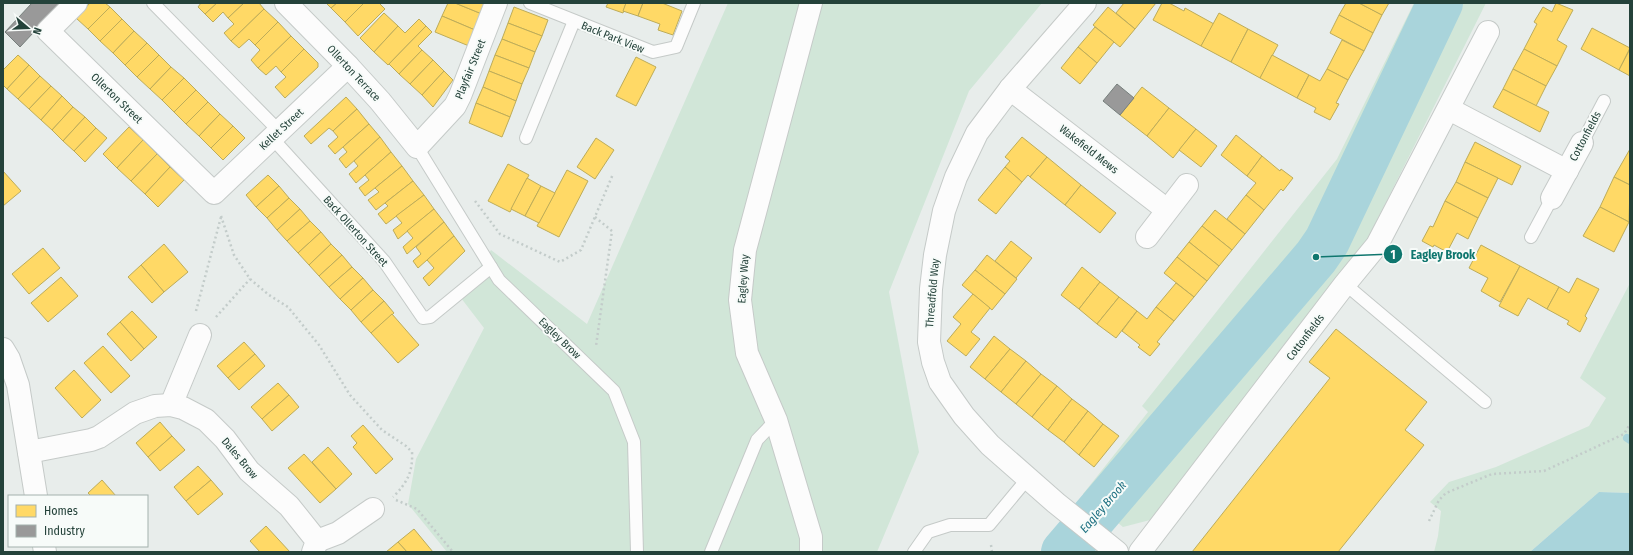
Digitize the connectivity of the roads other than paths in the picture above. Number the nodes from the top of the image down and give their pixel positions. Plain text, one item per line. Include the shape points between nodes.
1 (76, 3) edge
2 (153, 3) edge
3 (286, 3) edge
4 (496, 3) edge
5 (530, 3) edge
6 (694, 3) edge
7 (811, 3) edge
8 (1085, 3) edge
9 (574, 21) junction
10 (1488, 32) dead end
11 (348, 66) junction
12 (1010, 89) junction
13 (1604, 101) dead end
14 (1449, 109) junction
15 (276, 135) junction
16 (526, 138) dead end
17 (1582, 143) joint
18 (417, 147) junction
19 (1567, 171) junction
20 (1187, 185) dead end
21 (214, 193) joint
22 (1552, 198) joint
23 (1167, 210) junction
24 (1147, 237) dead end
25 (1531, 237) dead end
26 (491, 267) junction
27 (1345, 284) junction
28 (200, 335) road end
29 (3, 349) edge
30 (1485, 402) dead end
31 (171, 405) junction
32 (776, 420) junction
33 (30, 452) junction
34 (1028, 478) junction
35 (36, 495) edge
36 (373, 509) dead end
37 (315, 546) edge
38 (1116, 551) edge
39 (637, 552) edge
40 (711, 552) edge
41 (811, 552) edge
42 (914, 552) edge
43 (1140, 552) edge

1 - 21 street, Ollerton Street via 48,31
2 - 15 lane, Back Ollerton Street
3 - 11 street, Ollerton Terrace
4 - 18 street, Playfair Street via 455,106
5 - 9 lane, Back Park View
6 - 9 lane, Back Park View via 676,47 653,52
7 - 32 street, Eagley Way via 745,250 740,300 747,353
8 - 12 street, Threadfold Way
9 - 16 lane
10 - 14 street, Cottonfields
11 - 15 street, Kellet Street
11 - 18 street, Ollerton Terrace
12 - 23 street, Wakefield Mews
12 - 34 street, Threadfold Way via 977,133 956,176 944,211 931,289 929,342 940,382 964,416 990,444
13 - 17 lane, Cottonfields
14 - 19 street, Cottonfields
14 - 27 street, Cottonfields via 1377,245
15 - 21 street, Kellet Street
15 - 26 lane, Back Ollerton Street via 384,261 423,318 430,317
17 - 19 street, Cottonfields
18 - 26 lane, Eagley Brow
19 - 22 street, Cottonfields
20 - 23 street
22 - 25 lane, Cottonfields
23 - 24 street
26 - 39 lane, Eagley Brow via 499,280 614,391 634,442
27 - 30 lane
27 - 43 street, Cottonfields
28 - 31 street
29 - 33 street via 18,385
31 - 33 street, Dales Brow via 154,406 135,413 91,440
31 - 37 street, Dales Brow via 206,420 225,439 249,471 289,506
32 - 40 lane via 757,440
32 - 41 street, Eagley Way via 811,537
33 - 35 street
34 - 38 street, Threadfold Way
34 - 42 lane via 989,525 950,525 928,532
36 - 37 street, Dales Brow

